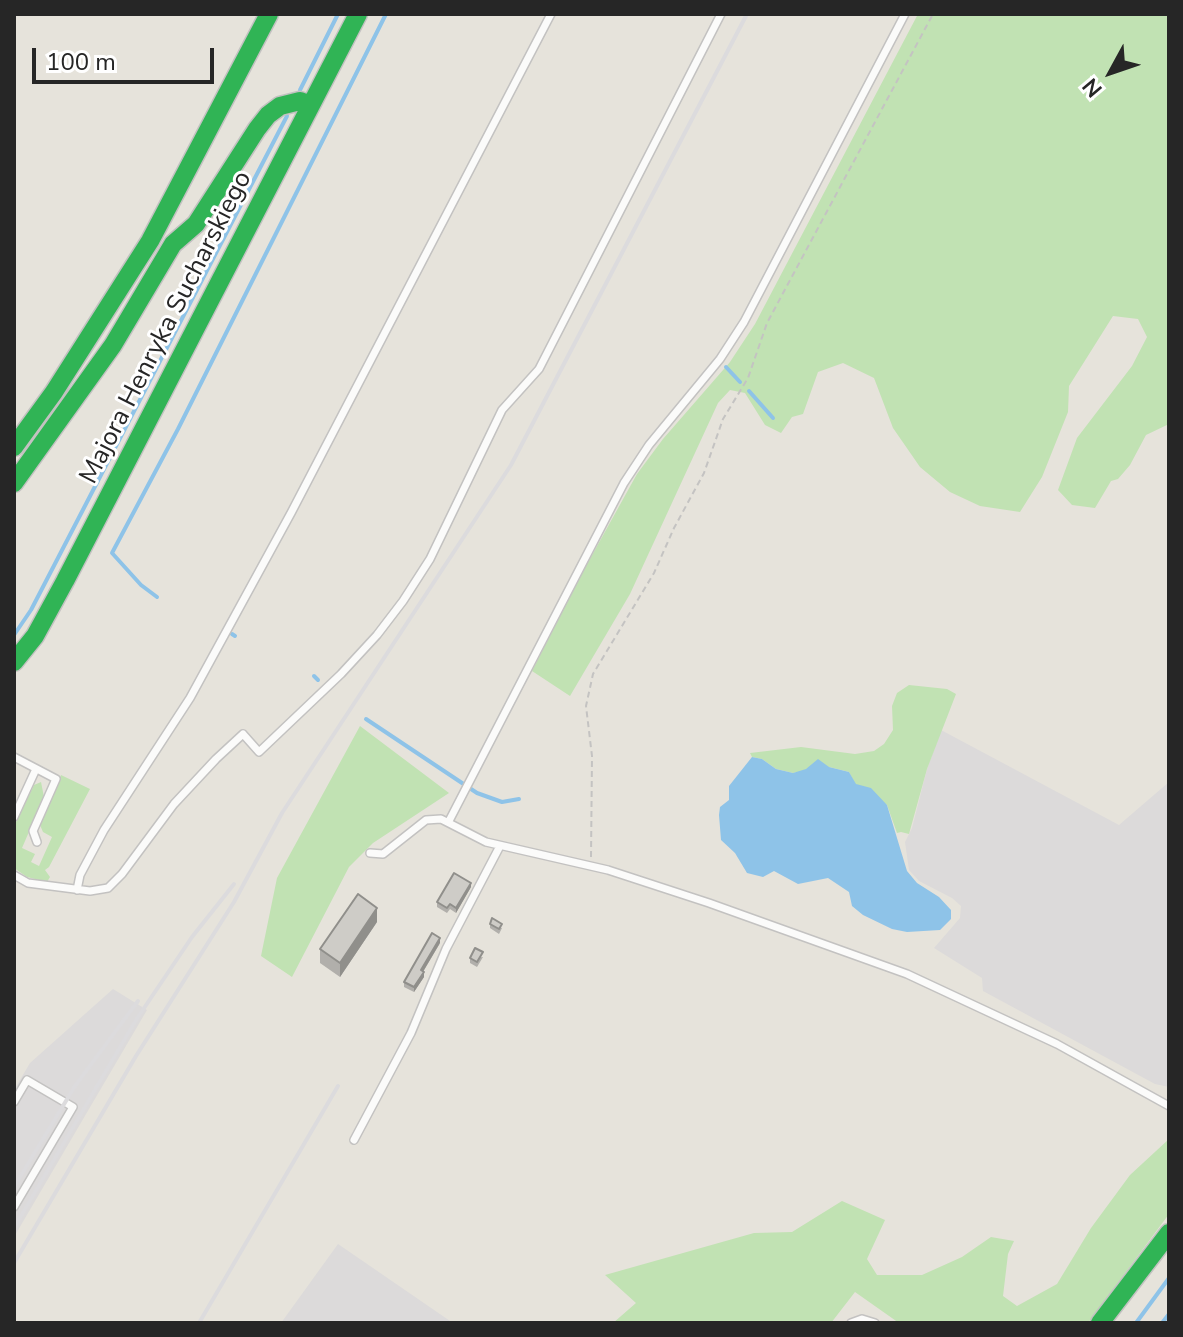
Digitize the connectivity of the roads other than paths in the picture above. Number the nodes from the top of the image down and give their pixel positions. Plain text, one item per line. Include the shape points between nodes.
1 (269, 14) edge
2 (358, 14) edge
3 (551, 14) edge
4 (721, 14) edge
5 (905, 14) edge
6 (311, 105) junction
7 (14, 447) edge
8 (14, 483) edge
9 (14, 662) edge
10 (14, 757) edge
11 (36, 769) junction
12 (14, 817) edge
13 (449, 821) junction
14 (37, 842) dead end
15 (500, 846) junction
16 (370, 853) dead end
17 (14, 875) edge
18 (77, 890) junction
19 (14, 1102) edge
20 (1169, 1106) edge
21 (354, 1140) dead end
22 (14, 1207) edge
23 (1169, 1233) edge
24 (851, 1323) edge
25 (875, 1323) edge
26 (1100, 1323) edge

1 - 7 main road, Majora Henryka Sucharskiego via 118,295
2 - 6 main road, Majora Henryka Sucharskiego
3 - 18 lane via 201,680 104,830
4 - 18 lane via 539,369 502,410 443,535 403,601 341,674 259,752 243,734 202,773 114,883 102,891
5 - 13 lane via 744,322 624,483
6 - 8 main road, Majora Henryka Sucharskiego via 290,103 268,115 196,224 173,244 113,345
6 - 9 main road, Majora Henryka Sucharskiego via 65,581
10 - 11 lane
11 - 12 lane
11 - 14 lane via 56,779 33,831
13 - 15 lane
13 - 16 lane via 426,820 391,850
15 - 20 lane via 590,866 709,903 907,974 1057,1044
15 - 21 lane
17 - 18 lane via 28,883
19 - 22 lane via 27,1080 73,1107
23 - 26 main road
24 - 25 lane

